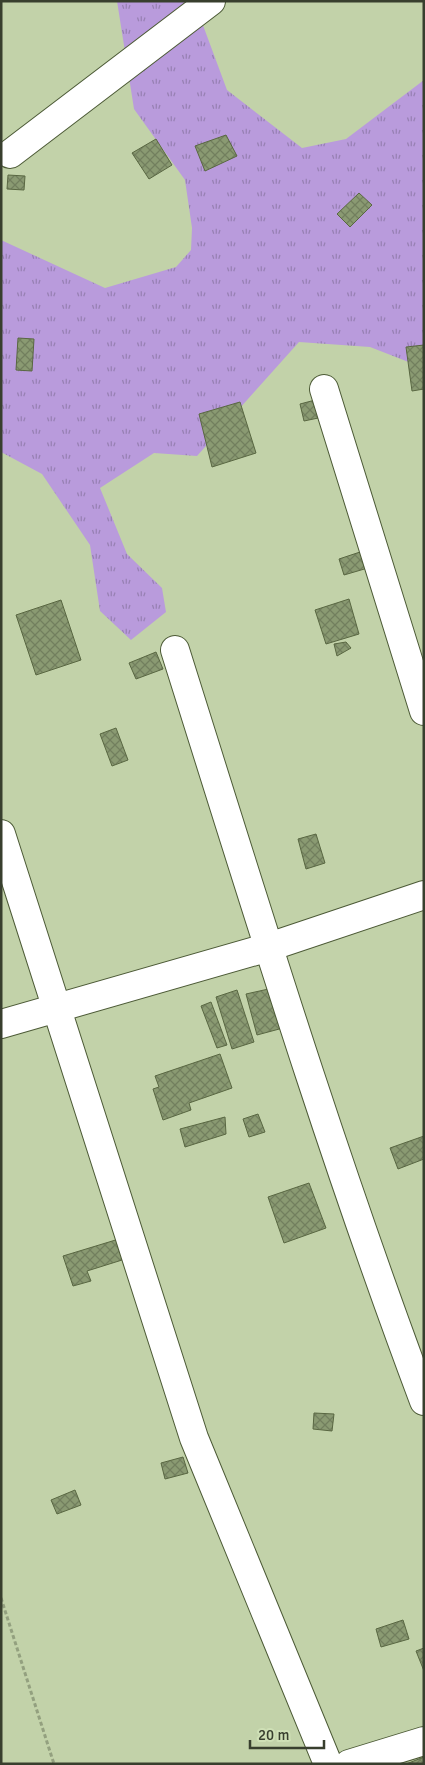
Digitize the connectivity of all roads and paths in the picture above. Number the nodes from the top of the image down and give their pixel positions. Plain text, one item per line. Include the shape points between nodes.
1 (211, 1) edge
2 (10, 154) dead end
3 (324, 389) dead end
4 (175, 650) dead end
5 (424, 711) edge
6 (1, 834) edge
7 (424, 895) edge
8 (268, 947) junction
9 (59, 1009) junction
10 (1, 1024) edge
11 (424, 1402) edge
12 (1, 1598) edge
13 (424, 1741) edge
14 (54, 1764) edge
15 (328, 1764) edge
16 (349, 1764) edge

1 - 2 street
3 - 5 street
4 - 8 street
6 - 9 street
7 - 8 street
8 - 9 street
8 - 11 street via 372,1265
9 - 10 street
9 - 15 street via 194,1438
12 - 14 path
13 - 16 street

